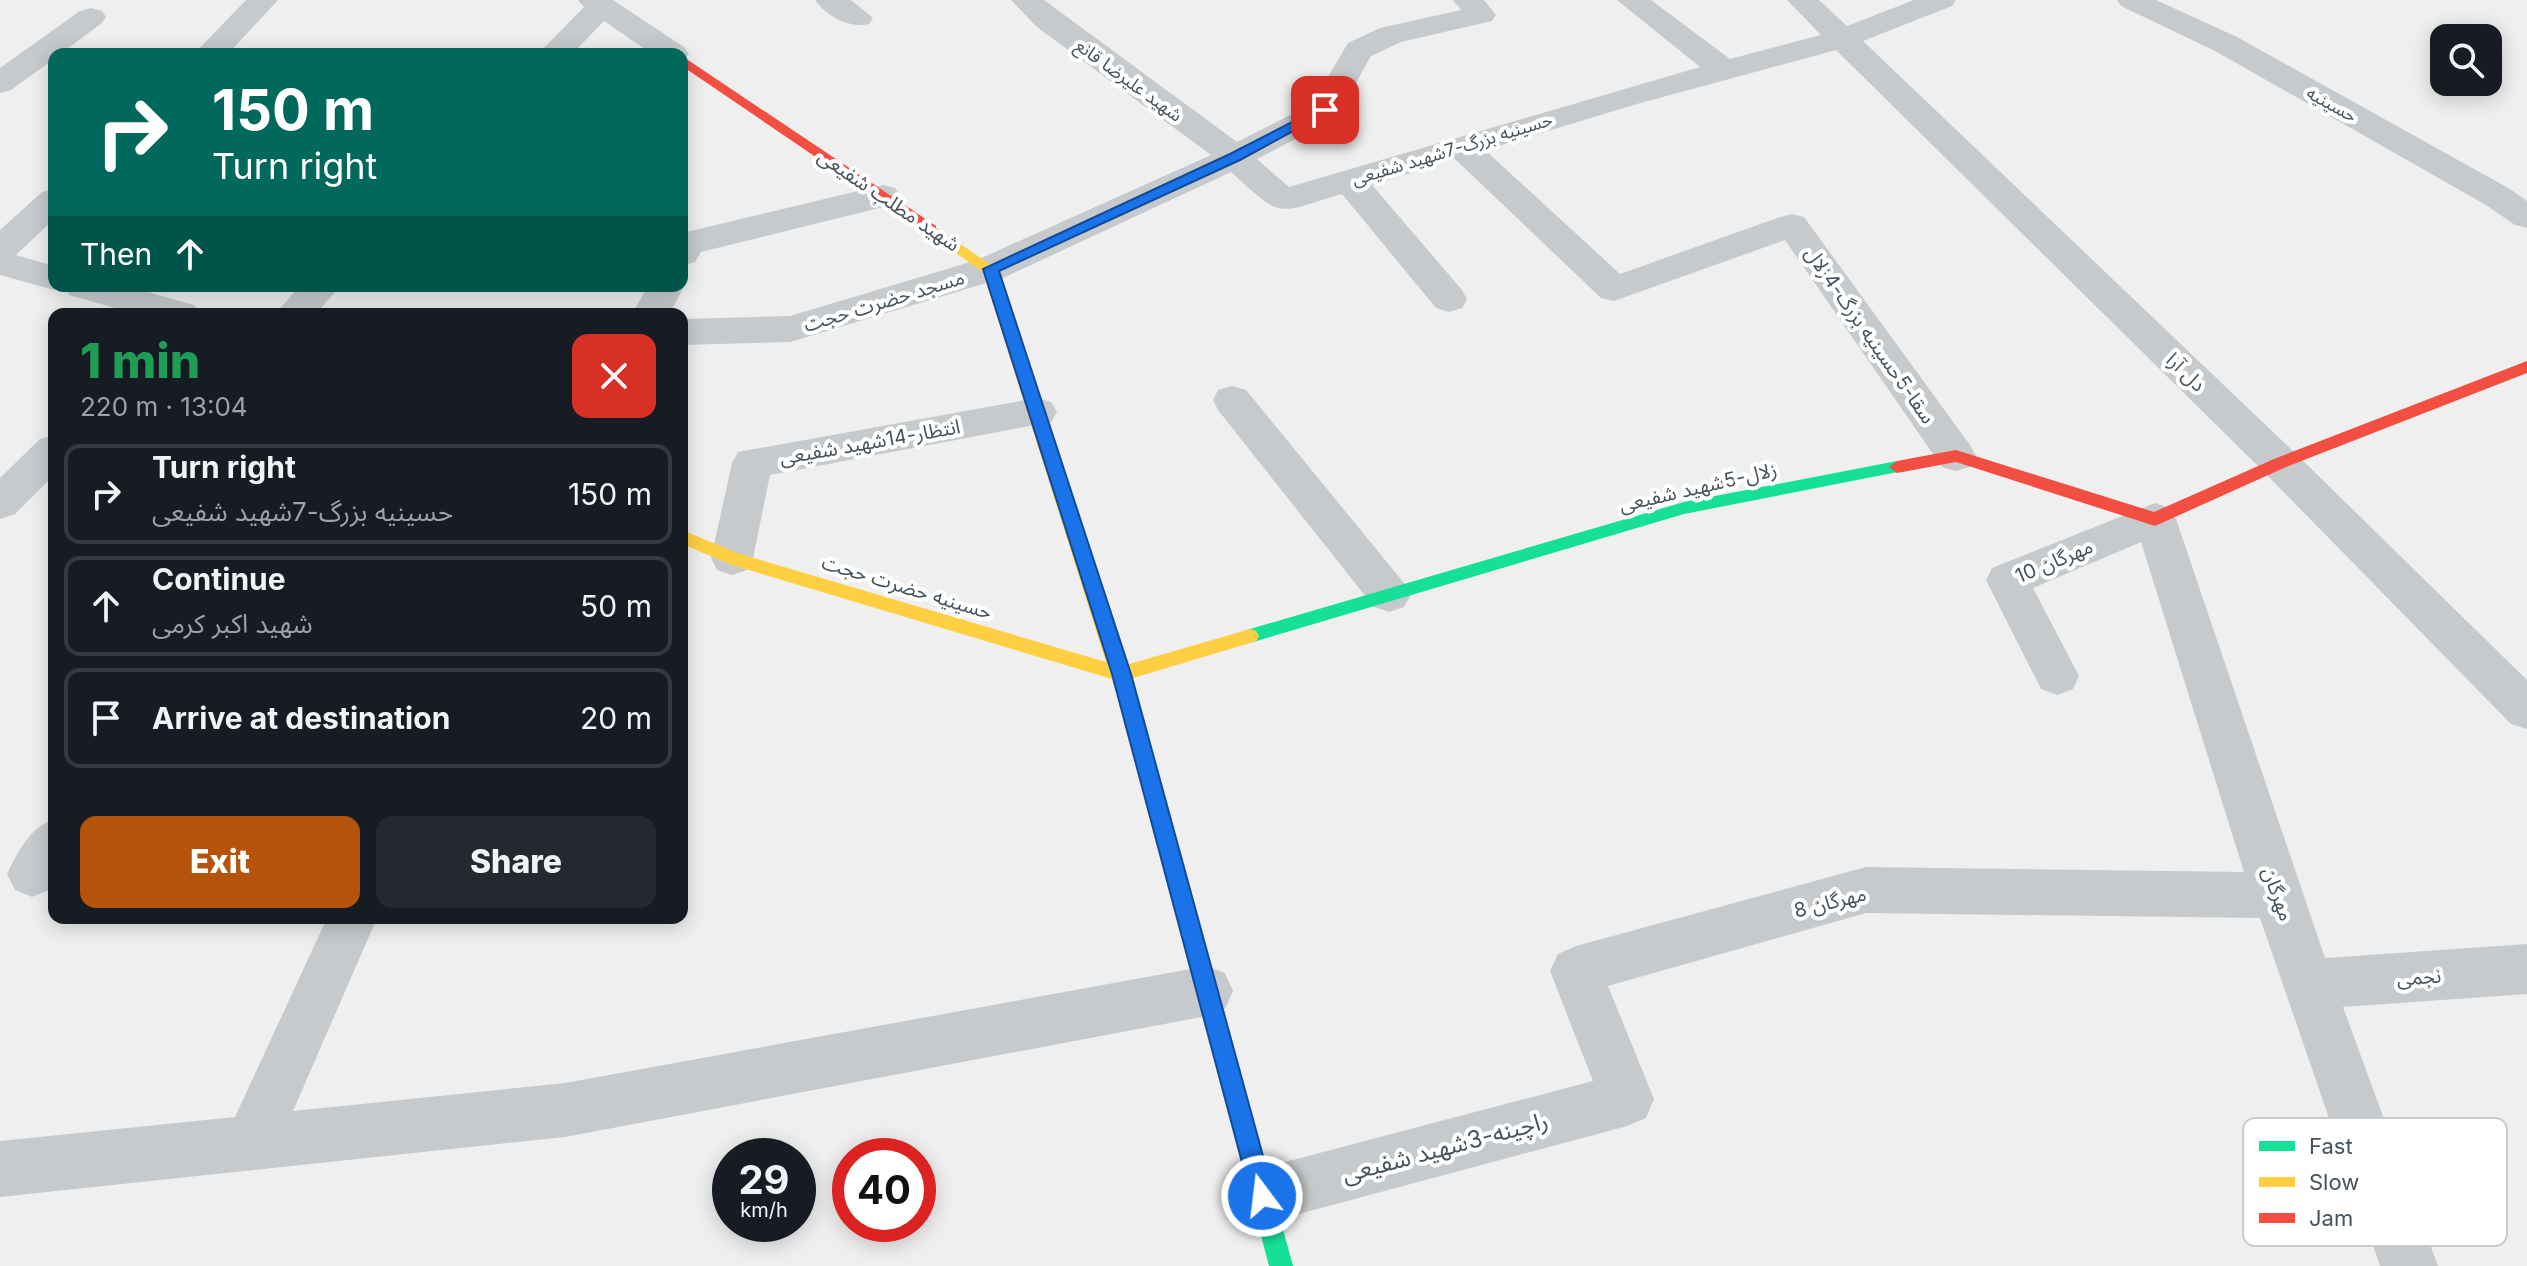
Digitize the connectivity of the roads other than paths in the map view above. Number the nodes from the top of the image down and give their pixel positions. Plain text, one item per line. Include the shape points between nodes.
1 (263, 0) edge
2 (830, 0) edge
3 (1026, 0) edge
4 (1468, 0) edge
5 (1632, 0) edge
6 (1802, 0) edge
7 (1941, 0) edge
8 (2132, 0) edge
9 (598, 3) edge
10 (91, 17) dead end
11 (858, 18) dead end
12 (1839, 40) junction
13 (48, 48) edge
14 (48, 48) edge
15 (216, 48) edge
16 (559, 48) edge
17 (664, 48) edge
18 (688, 64) edge
19 (1725, 71) junction
20 (0, 83) edge
21 (1461, 147) junction
22 (1957, 154) junction
23 (1235, 157) junction
24 (1916, 162) dead end
25 (1349, 180) junction
26 (883, 196) junction
27 (48, 206) edge
28 (2527, 217) edge
29 (688, 246) edge
30 (0, 250) edge
31 (0, 263) edge
32 (990, 269) junction
33 (48, 276) edge
34 (103, 292) edge
35 (316, 292) edge
36 (1449, 299) dead end
37 (160, 308) edge
38 (300, 308) edge
39 (688, 332) edge
40 (2527, 367) edge
41 (1232, 400) dead end
42 (1037, 412) junction
43 (48, 456) edge
44 (1956, 456) junction
45 (2280, 463) junction
46 (0, 503) edge
47 (2155, 519) junction
48 (688, 540) edge
49 (732, 558) junction
50 (1389, 595) junction
51 (1122, 674) junction
52 (2057, 676) dead end
53 (2527, 710) edge
54 (2279, 895) junction
55 (349, 924) edge
56 (2527, 969) edge
57 (2311, 984) junction
58 (1207, 991) junction
59 (1627, 1099) joint
60 (2355, 1118) edge
61 (251, 1143) junction
62 (0, 1169) edge
63 (1262, 1196) junction
64 (2402, 1246) edge
65 (1281, 1266) edge
66 (2409, 1266) edge

1 - 15 street
2 - 11 street
3 - 23 street, شهید علیرضا قانع
4 - 23 street via 1481,15 1391,35 1359,50 1325,110
5 - 19 street
6 - 12 street, دل آرا
7 - 12 street, حسینیه بزرگ-7شهید شفیعی
8 - 28 street, حسینیه via 2226,44
9 - 16 street
9 - 17 street
10 - 14 street
12 - 19 street, حسینیه بزرگ-7شهید شفیعی
12 - 22 street, دل آرا
13 - 20 street
18 - 26 street, شهید مطلب شفیعی
19 - 21 street, حسینیه بزرگ-7شهید شفیعی
21 - 25 street, حسینیه بزرگ-7شهید شفیعی
21 - 44 street, سقا-5حسینیه بزرگ-4زلال via 1614,289 1792,225
22 - 24 street
22 - 45 street, دل آرا
23 - 25 street, حسینیه بزرگ-7شهید شفیعی via 1283,200
23 - 32 street
25 - 36 street
26 - 29 street
26 - 32 street, شهید مطلب شفیعی
27 - 30 street
31 - 33 street
32 - 39 street, مسجد حضرت حجت via 790,329
32 - 42 street
34 - 37 street
35 - 38 street
40 - 45 street
41 - 50 street
42 - 49 street, انتظار-14شهید شفیعی via 752,463
42 - 51 street
43 - 46 street
44 - 47 street, زلال-5شهید شفیعی
44 - 50 street, زلال-5شهید شفیعی via 1684,508
45 - 47 street
45 - 53 street, دل آرا
47 - 52 street, مهرگان 10 via 2007,580
47 - 54 street, مهرگان
48 - 49 street, حسینیه حضرت حجت
49 - 51 street, حسینیه حضرت حجت
50 - 51 street, زلال-5شهید شفیعی
51 - 58 street
54 - 57 street, مهرگان
54 - 59 street, مهرگان 8 via 1866,890 1576,971
55 - 61 street
56 - 57 street, نجمی
57 - 60 street, مهرگان
58 - 61 street via 565,1110
58 - 63 street
59 - 63 street, راچینه-3شهید شفیعی
61 - 62 street
63 - 65 street
64 - 66 street, مهرگان

